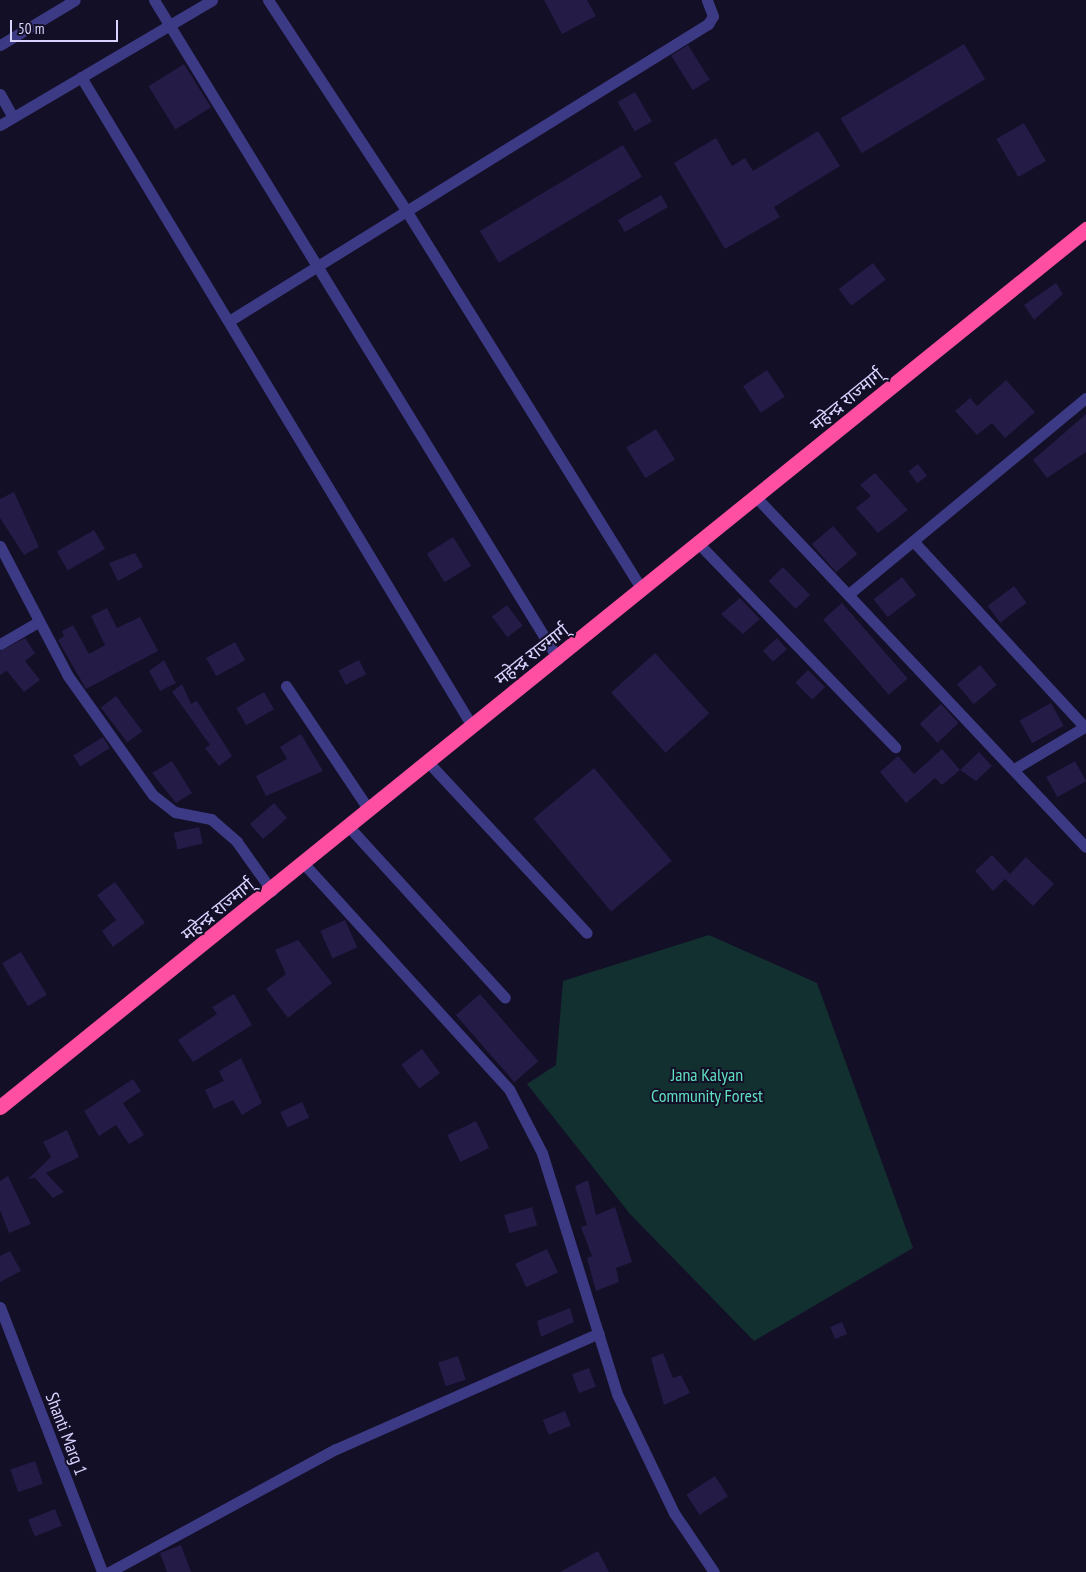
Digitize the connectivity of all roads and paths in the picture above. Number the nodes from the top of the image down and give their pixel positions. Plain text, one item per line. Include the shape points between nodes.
1 (75, 0) edge
2 (154, 0) edge
3 (212, 0) edge
4 (268, 0) edge
5 (706, 0) edge
6 (168, 26) junction
7 (0, 45) edge
8 (82, 77) junction
9 (0, 94) edge
10 (13, 117) junction
11 (0, 125) edge
12 (408, 212) junction
13 (1086, 229) edge
14 (317, 267) junction
15 (229, 321) junction
16 (1086, 398) edge
17 (755, 496) junction
18 (914, 542) junction
19 (698, 543) junction
20 (0, 546) edge
21 (642, 590) junction
22 (850, 594) junction
23 (38, 622) junction
24 (0, 644) edge
25 (558, 659) junction
26 (286, 686) dead end
27 (472, 726) junction
28 (1085, 726) edge
29 (895, 747) dead end
30 (428, 762) junction
31 (1014, 769) junction
32 (369, 810) junction
33 (349, 828) junction
34 (1086, 847) edge
35 (305, 865) junction
36 (272, 891) junction
37 (588, 933) dead end
38 (505, 998) dead end
39 (0, 1107) edge
40 (0, 1308) edge
41 (599, 1333) junction
42 (102, 1572) edge
43 (109, 1572) edge
44 (714, 1572) edge

1 - 7 street
2 - 6 street
3 - 6 street
4 - 12 street
5 - 12 street via 713,16 708,24
6 - 8 street
6 - 14 street
8 - 10 street
8 - 15 street
9 - 10 street
10 - 11 street
12 - 14 street
12 - 21 street
13 - 17 highway, महेन्द्र राज्मार्ग्
14 - 15 street
14 - 25 street
15 - 27 street
16 - 18 street
17 - 19 highway, महेन्द्र राज्मार्ग्
17 - 22 street
18 - 22 street
18 - 28 street
19 - 21 highway, महेन्द्र राज्मार्ग्
19 - 29 street
20 - 23 street
21 - 25 highway, महेन्द्र राज्मार्ग्
22 - 31 street
23 - 24 street
23 - 36 street via 68,676 153,795 175,812 211,819 237,842
25 - 27 highway, महेन्द्र राज्मार्ग्
26 - 32 street
27 - 30 highway, महेन्द्र राज्मार्ग्
28 - 31 street
30 - 32 highway, महेन्द्र राज्मार्ग्
30 - 37 street
31 - 34 street
32 - 33 highway, महेन्द्र राज्मार्ग्
33 - 35 highway, महेन्द्र राज्मार्ग्
33 - 38 street
35 - 36 highway, महेन्द्र राज्मार्ग्
35 - 41 street via 509,1089 542,1153
36 - 39 highway, महेन्द्र राज्मार्ग्
40 - 42 street, Shanti Marg 1
41 - 43 street via 336,1449
41 - 44 street via 617,1394 671,1506

